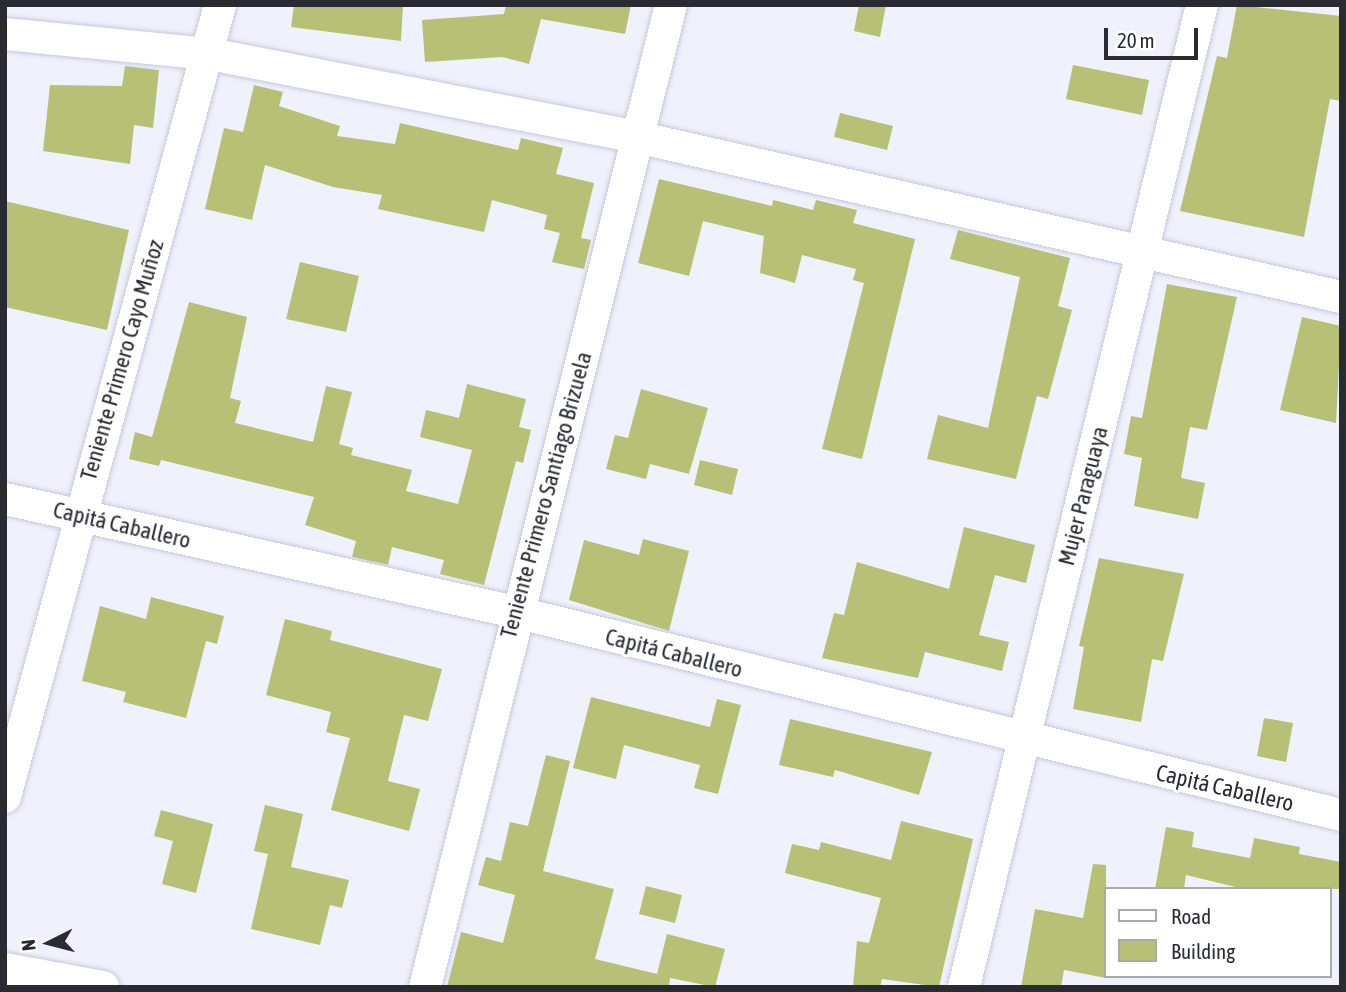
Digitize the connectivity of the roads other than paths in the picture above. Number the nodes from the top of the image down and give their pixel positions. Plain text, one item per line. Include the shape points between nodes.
1 (220, 5) edge
2 (671, 5) edge
3 (1202, 5) edge
4 (5, 34) edge
5 (209, 54) junction
6 (641, 138) junction
7 (1144, 257) junction
8 (1341, 297) edge
9 (5, 499) edge
10 (77, 515) junction
11 (515, 612) junction
12 (1021, 741) junction
13 (5, 796) edge
14 (1341, 815) edge
15 (5, 969) edge
16 (103, 987) edge
17 (425, 987) edge
18 (964, 987) edge

1 - 5 street, Teniente Primero Cayo Muñoz
2 - 6 street, Teniente Primero Santiago Brizuela
3 - 7 street, Mujer Paraguaya
4 - 5 street
5 - 6 street
5 - 10 street, Teniente Primero Cayo Muñoz
6 - 7 street
6 - 11 street, Teniente Primero Santiago Brizuela
7 - 8 street
7 - 12 street, Mujer Paraguaya
9 - 10 street, Capitá Caballero
10 - 11 street, Capitá Caballero
10 - 13 street, Teniente Primero Cayo Muñoz
11 - 12 street, Capitá Caballero
11 - 17 street, Teniente Primero Santiago Brizuela
12 - 14 street, Capitá Caballero
12 - 18 street, Mujer Paraguaya
15 - 16 street

